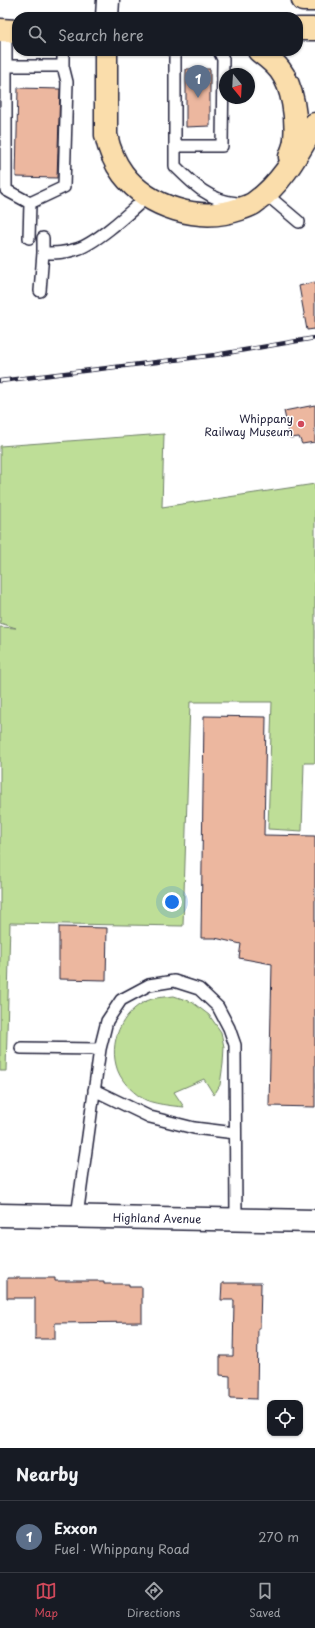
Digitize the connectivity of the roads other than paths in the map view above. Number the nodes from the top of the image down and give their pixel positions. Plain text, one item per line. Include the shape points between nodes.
1 (108, 0) edge
2 (303, 0) edge
3 (315, 0) edge
4 (107, 12) edge
5 (303, 29) edge
6 (315, 29) edge
7 (8, 30) edge
8 (63, 56) edge
9 (106, 56) edge
10 (175, 56) edge
11 (222, 56) edge
12 (266, 56) edge
13 (6, 66) junction
14 (63, 66) junction
15 (315, 124) edge
16 (175, 146) junction
17 (286, 170) junction
18 (148, 196) junction
19 (260, 199) junction
20 (30, 203) junction
21 (300, 222) dead end
22 (29, 238) dead end
23 (43, 238) dead end
24 (43, 253) junction
25 (40, 292) dead end
26 (21, 1048) dead end
27 (100, 1049) junction
28 (94, 1090) junction
29 (235, 1133) junction
30 (0, 1214) edge
31 (77, 1216) junction
32 (236, 1220) junction
33 (315, 1221) edge

1 - 4 street
2 - 3 main road
5 - 6 main road
7 - 13 lane
8 - 14 lane
9 - 18 main road via 106,135 109,148 122,174
10 - 16 lane
11 - 16 lane via 222,146
12 - 17 main road via 280,69 292,94 295,139
13 - 14 lane
13 - 20 lane via 6,190
14 - 20 lane via 67,82 64,187
15 - 17 main road
16 - 19 lane via 175,166 209,196 224,202
17 - 19 main road
18 - 19 main road via 165,206 192,214 220,214
18 - 24 lane via 102,235 78,249
19 - 21 lane
20 - 22 lane
23 - 24 lane
24 - 25 lane
26 - 27 lane
27 - 28 lane
27 - 29 lane via 107,1021 121,1000 149,985 174,981 199,989 218,1006 235,1045
28 - 29 lane via 150,1117 194,1128
28 - 31 lane
29 - 32 lane
30 - 31 street, Highland Avenue
31 - 32 street, Highland Avenue
32 - 33 street, Highland Avenue

